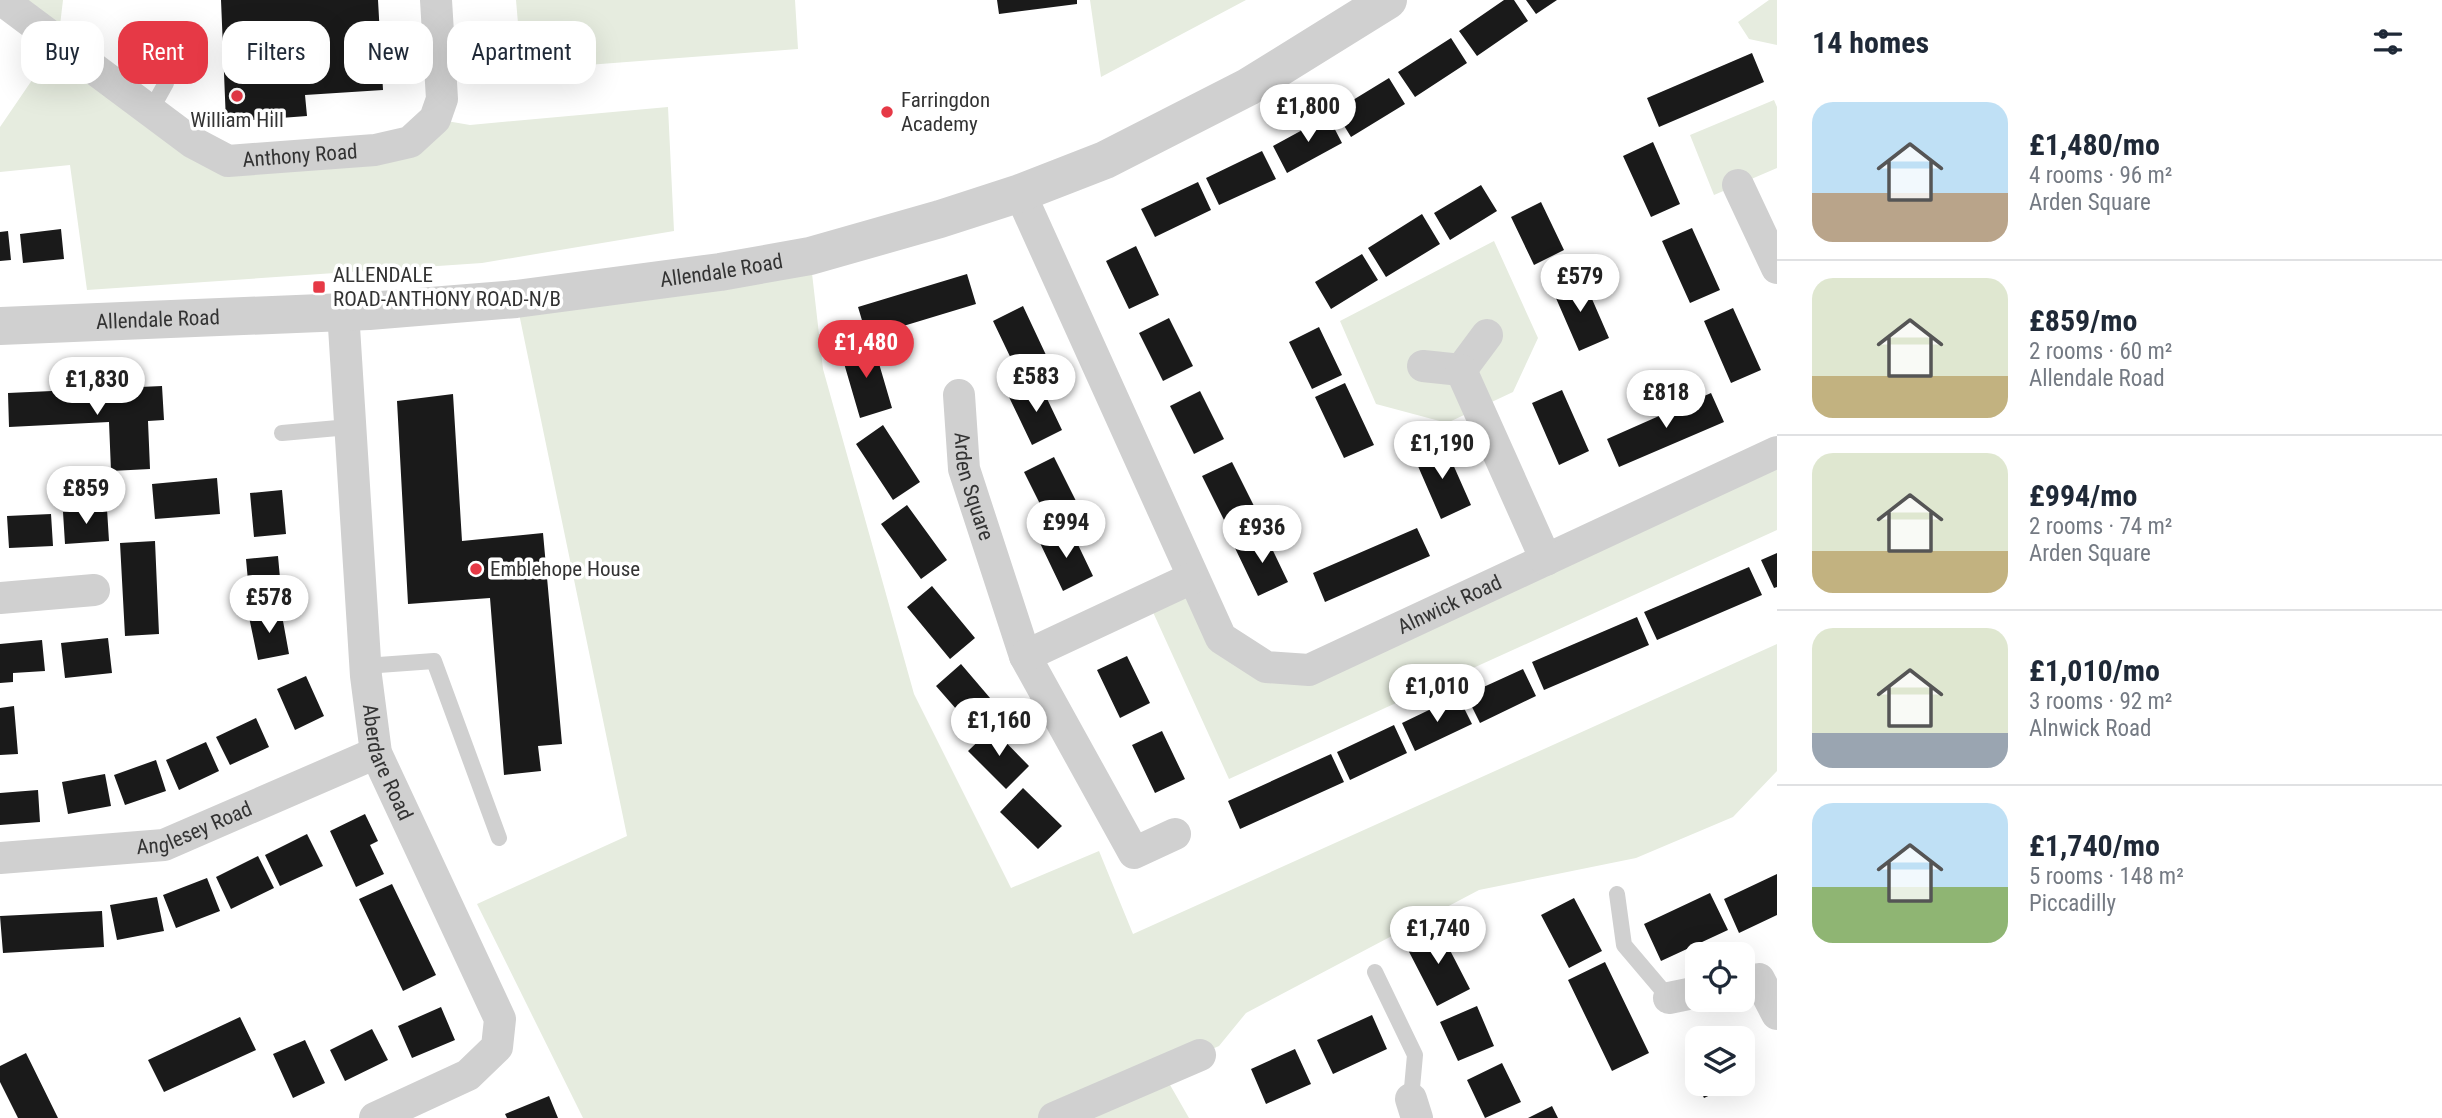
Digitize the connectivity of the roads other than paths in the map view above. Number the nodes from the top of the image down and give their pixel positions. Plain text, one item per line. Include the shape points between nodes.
1 (2, 0) edge
2 (436, 0) edge
3 (1388, 0) edge
4 (1738, 185) dead end
5 (1020, 193) junction
6 (1777, 268) edge
7 (342, 312) junction
8 (0, 326) edge
9 (1487, 335) dead end
10 (1423, 366) dead end
11 (1461, 370) junction
12 (959, 395) dead end
13 (349, 427) junction
14 (282, 433) dead end
15 (1777, 452) edge
16 (1546, 560) junction
17 (1192, 578) junction
18 (94, 590) dead end
19 (0, 598) edge
20 (1024, 656) junction
21 (365, 666) junction
22 (376, 753) junction
23 (1175, 834) dead end
24 (499, 838) dead end
25 (0, 858) edge
26 (1617, 894) dead end
27 (1375, 972) dead end
28 (1760, 978) edge
29 (1683, 995) edge
30 (1777, 1014) edge
31 (1200, 1055) dead end
32 (1414, 1109) edge
33 (375, 1118) edge
34 (1054, 1118) edge

1 - 2 street, Anthony Road via 159,97 192,142 228,161 375,150 410,142 435,119 442,99
3 - 5 street, Allendale Road via 1248,87 1105,160
4 - 6 street
5 - 7 street, Allendale Road via 810,256 720,272 516,299
5 - 17 street, Alnwick Road
7 - 8 street, Allendale Road
7 - 13 street, Aberdare Road
9 - 11 street
10 - 11 street
11 - 16 street
12 - 20 street, Arden Square via 964,469
13 - 14 lane
13 - 21 street, Aberdare Road
15 - 16 street, Alnwick Road
16 - 17 street, Alnwick Road via 1309,670 1266,667 1221,638
17 - 20 street
18 - 19 street
20 - 23 street, Arden Square via 1134,853
21 - 22 street, Aberdare Road
21 - 24 lane via 434,661
22 - 25 street, Anglesey Road via 164,845
22 - 33 street, Aberdare Road via 500,1019 497,1047 468,1075
26 - 29 lane via 1624,945
27 - 32 lane via 1415,1055
28 - 30 street
31 - 34 street

